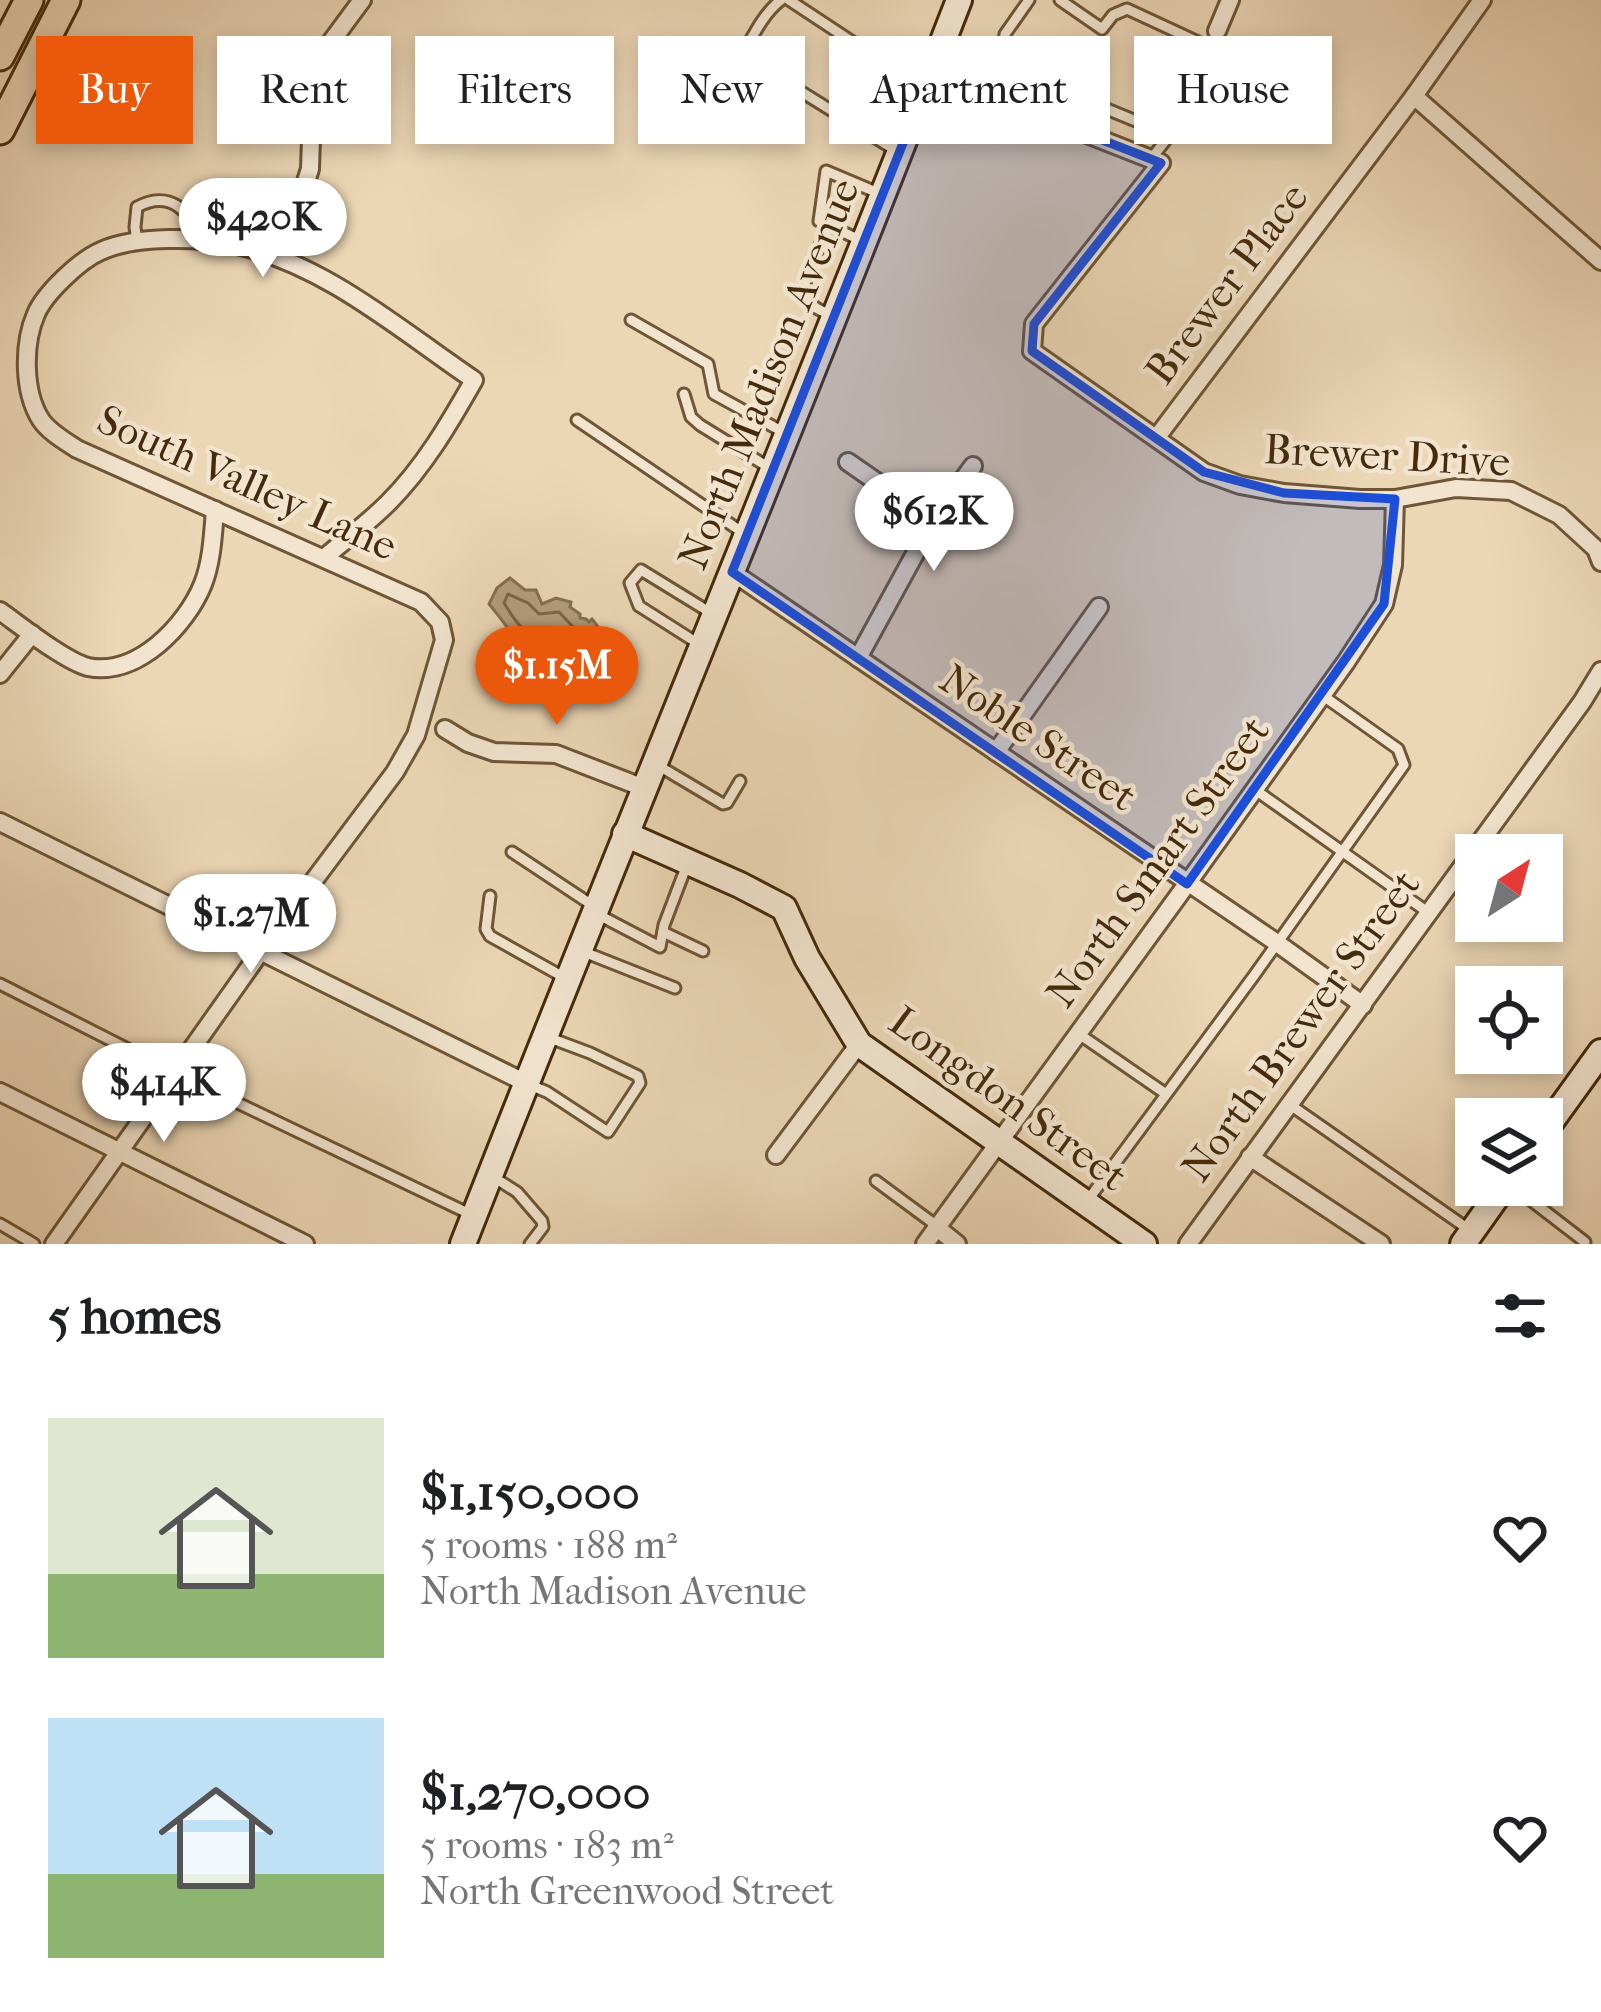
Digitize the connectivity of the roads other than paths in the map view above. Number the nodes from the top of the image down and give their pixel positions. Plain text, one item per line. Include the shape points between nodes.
1 (29, 0) edge
2 (67, 0) edge
3 (362, 0) edge
4 (785, 0) edge
5 (959, 0) edge
6 (1029, 0) edge
7 (1060, 0) edge
8 (1230, 0) edge
9 (1482, 0) edge
10 (1217, 31) dead end
11 (48, 36) edge
12 (842, 36) edge
13 (945, 36) edge
14 (1005, 36) edge
15 (1185, 36) edge
16 (3, 42) edge
17 (36, 58) edge
18 (36, 60) edge
19 (1414, 96) junction
20 (0, 130) edge
21 (1110, 143) edge
22 (903, 144) edge
23 (1163, 144) edge
24 (900, 153) junction
25 (1151, 159) junction
26 (883, 196) junction
27 (830, 226) junction
28 (136, 242) junction
29 (195, 242) junction
30 (865, 243) junction
31 (1598, 251) edge
32 (281, 258) junction
33 (835, 317) junction
34 (631, 320) dead end
35 (684, 394) dead end
36 (577, 419) dead end
37 (788, 434) junction
38 (1157, 436) junction
39 (848, 461) dead end
40 (974, 466) dead end
41 (773, 470) junction
42 (1395, 500) junction
43 (215, 510) junction
44 (933, 520) junction
45 (747, 535) junction
46 (324, 558) junction
47 (1601, 562) edge
48 (732, 572) junction
49 (1099, 607) dead end
50 (0, 611) edge
51 (714, 615) junction
52 (32, 634) junction
53 (702, 646) junction
54 (858, 658) junction
55 (1600, 673) edge
56 (0, 674) edge
57 (1322, 695) junction
58 (445, 729) dead end
59 (997, 752) junction
60 (654, 763) junction
61 (740, 781) dead end
62 (644, 788) junction
63 (1254, 790) junction
64 (0, 822) edge
65 (625, 835) junction
66 (512, 852) dead end
67 (1342, 852) junction
68 (688, 862) junction
69 (1187, 884) junction
70 (490, 896) dead end
71 (595, 910) junction
72 (1429, 913) junction
73 (663, 932) junction
74 (1277, 943) junction
75 (579, 950) junction
76 (260, 951) junction
77 (703, 951) dead end
78 (568, 976) junction
79 (0, 984) edge
80 (675, 988) dead end
81 (1363, 1004) junction
82 (1079, 1034) junction
83 (544, 1036) junction
84 (859, 1044) junction
85 (1601, 1052) edge
86 (175, 1073) junction
87 (526, 1083) junction
88 (0, 1092) edge
89 (1166, 1094) junction
90 (1289, 1104) junction
91 (1563, 1105) edge
92 (999, 1144) junction
93 (118, 1151) junction
94 (776, 1155) dead end
95 (1250, 1157) junction
96 (490, 1176) junction
97 (876, 1181) dead end
98 (1085, 1202) junction
99 (1492, 1206) edge
100 (1537, 1206) edge
101 (474, 1216) junction
102 (0, 1223) edge
103 (937, 1227) junction
104 (1467, 1238) edge
105 (1585, 1241) edge
106 (34, 1244) edge
107 (54, 1244) edge
108 (305, 1244) edge
109 (463, 1244) edge
110 (530, 1244) edge
111 (925, 1244) edge
112 (957, 1244) edge
113 (1144, 1244) edge
114 (1188, 1244) edge
115 (1381, 1244) edge

1 - 16 main road
2 - 11 main road
3 - 32 street via 328,46 312,108 310,169
4 - 12 lane
4 - 24 lane via 757,29 747,58
5 - 13 main road, North Madison Avenue
6 - 14 lane
7 - 15 lane via 1102,28 1127,9
8 - 10 street
9 - 19 street, Brewer Place
16 - 17 street
18 - 20 main road
19 - 31 street
19 - 38 street, Brewer Place
21 - 25 street
22 - 24 main road, North Madison Avenue
23 - 25 lane
24 - 26 main road, North Madison Avenue
25 - 38 street, Brewer Drive via 1161,163 1034,324 1033,351
26 - 27 lane via 826,171 819,221
26 - 30 main road, North Madison Avenue
27 - 30 lane
27 - 33 lane via 802,295
28 - 29 street
28 - 29 lane via 137,207 152,201 184,208
28 - 43 street, South Valley Lane via 72,269 37,312 25,371 41,419 58,436
29 - 32 street
30 - 33 main road, North Madison Avenue
32 - 46 street via 332,283 474,380 410,478
33 - 37 main road, North Madison Avenue
34 - 37 lane via 708,364 714,394
35 - 41 lane via 700,425
36 - 45 lane
37 - 41 main road, North Madison Avenue
38 - 42 street, Brewer Drive via 1204,472 1240,485
39 - 44 street
40 - 44 street
41 - 45 main road, North Madison Avenue
42 - 47 street, Brewer Drive via 1456,488 1511,491 1559,515
42 - 57 street, North Smart Street via 1384,604
43 - 46 street, South Valley Lane
43 - 52 street via 202,586 147,653 108,668 83,666
44 - 54 street
45 - 48 main road, North Madison Avenue
46 - 76 street, South Valley Lane via 422,602 440,622 443,640 416,735
48 - 51 main road, North Madison Avenue
48 - 54 street, Noble Street
49 - 59 street
50 - 52 street
51 - 53 main road, North Madison Avenue
51 - 53 lane via 641,570 630,583 640,606
52 - 56 street
53 - 60 main road, North Madison Avenue
54 - 59 street, Noble Street
55 - 72 street, North Brewer Street
57 - 63 street, North Smart Street
57 - 67 lane via 1398,749 1404,765
58 - 62 street via 494,752 556,754
59 - 69 street, Noble Street
60 - 61 lane via 723,804
60 - 62 main road, North Madison Avenue
62 - 65 main road, North Madison Avenue
63 - 67 lane
63 - 69 street, North Smart Street
64 - 76 street
65 - 68 main road, Longdon Street
65 - 71 main road, North Madison Avenue
66 - 71 lane
67 - 72 lane
67 - 74 lane
68 - 73 lane
68 - 84 main road, Longdon Street via 784,908
69 - 74 street, Noble Street
69 - 82 street, North Smart Street
70 - 78 lane via 490,936
71 - 73 lane via 660,946
71 - 75 main road, North Madison Avenue
72 - 81 street, North Brewer Street
73 - 77 lane
74 - 81 street, Noble Street
74 - 89 lane
75 - 78 main road, North Madison Avenue
75 - 80 lane
76 - 86 street
76 - 87 street
78 - 83 main road, North Madison Avenue
79 - 86 lane
81 - 90 street, North Brewer Street
82 - 89 lane
82 - 92 street, North Smart Street
83 - 87 main road, North Madison Avenue
83 - 87 lane via 640,1083 608,1132
84 - 92 main road, Longdon Street
84 - 94 street
85 - 91 main road
86 - 93 street
86 - 101 lane
87 - 96 main road, North Madison Avenue
88 - 93 street
89 - 98 lane
90 - 95 street, North Brewer Street
90 - 104 lane
92 - 98 main road, Longdon Street
92 - 103 street, North Smart Street
93 - 107 street
93 - 108 street
95 - 114 street, North Brewer Street
95 - 115 street
96 - 101 main road, North Madison Avenue
96 - 110 lane via 542,1221
97 - 103 lane
98 - 113 main road, Longdon Street
99 - 104 main road
100 - 105 lane
101 - 109 main road, North Madison Avenue
102 - 106 lane
103 - 111 street, North Smart Street
103 - 112 street

